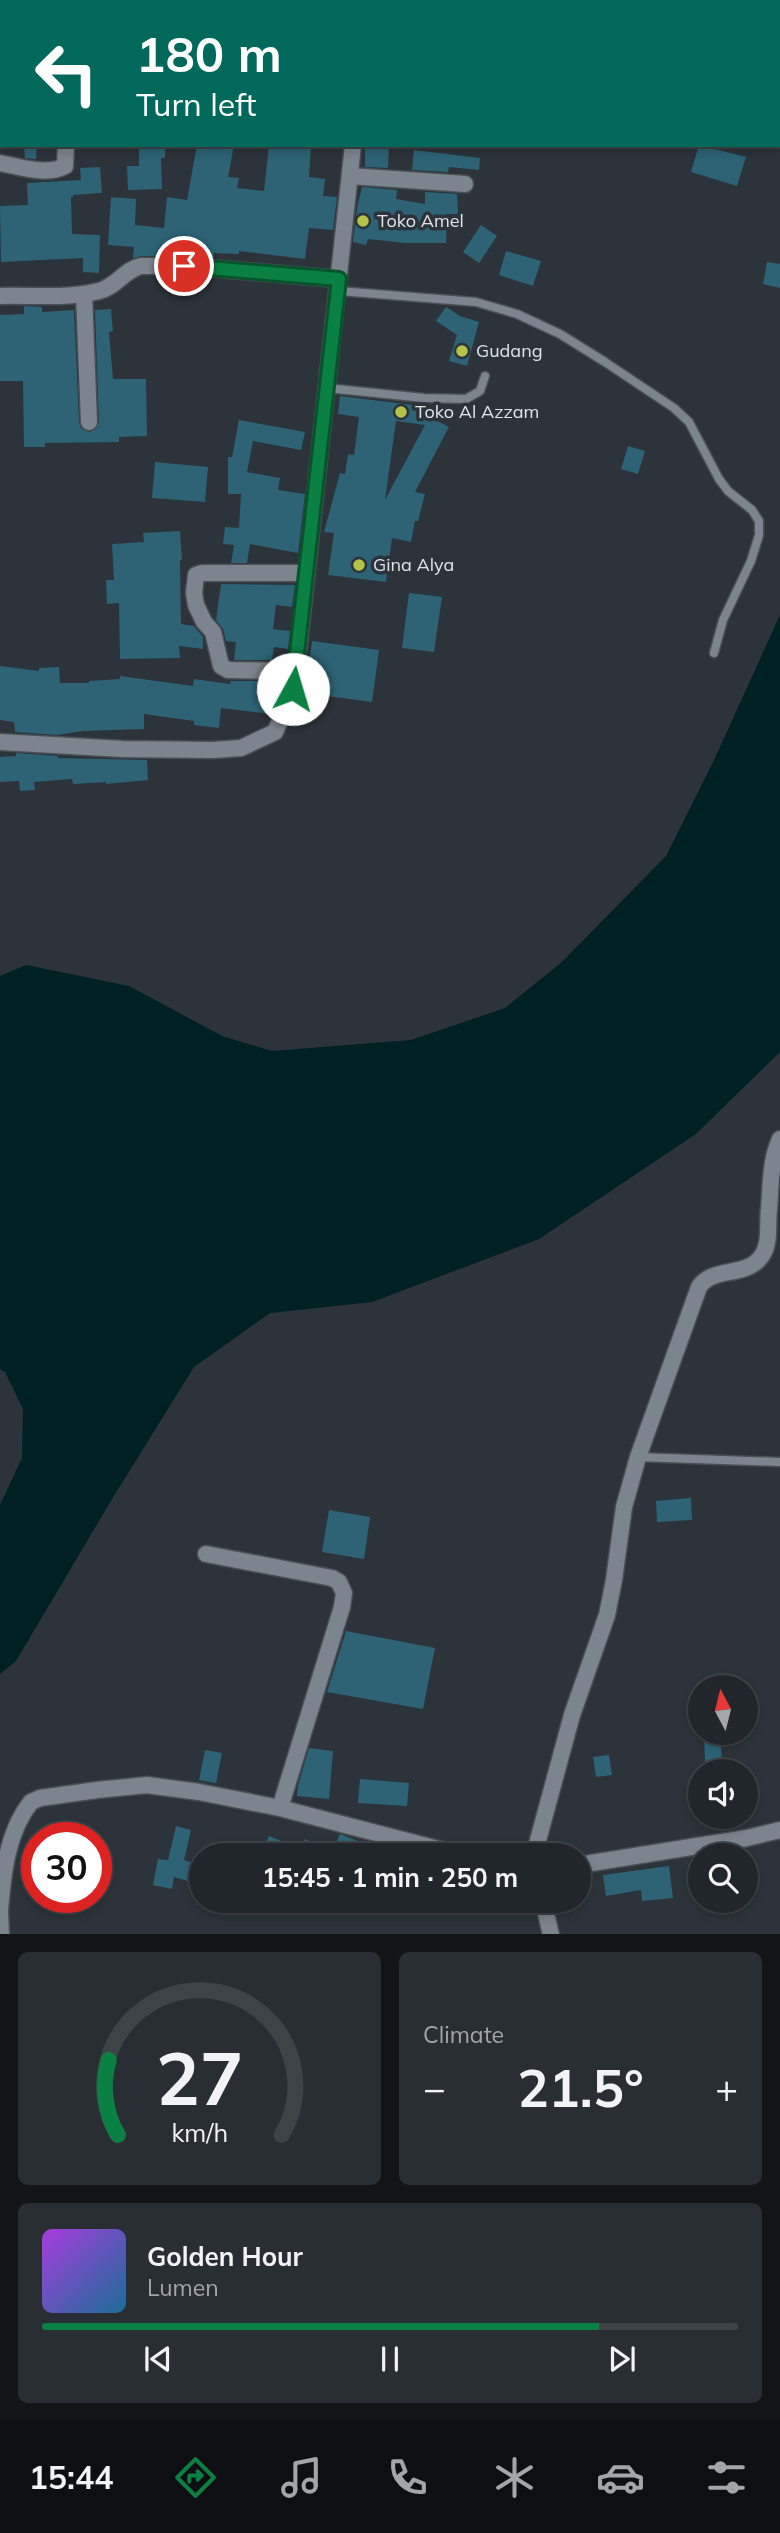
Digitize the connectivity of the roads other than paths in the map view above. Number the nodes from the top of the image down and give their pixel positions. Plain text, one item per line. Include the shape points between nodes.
1 (66, 147) edge
2 (353, 147) edge
3 (0, 163) edge
4 (350, 176) junction
5 (465, 184) dead end
6 (339, 285) junction
7 (84, 294) junction
8 (0, 296) edge
9 (485, 376) dead end
10 (327, 388) junction
11 (89, 422) dead end
12 (306, 573) junction
13 (714, 653) dead end
14 (295, 671) junction
15 (0, 742) edge
16 (780, 1139) edge
17 (638, 1457) junction
18 (780, 1462) edge
19 (206, 1554) dead end
20 (280, 1808) junction
21 (780, 1830) edge
22 (415, 1843) edge
23 (537, 1843) edge
24 (591, 1863) edge
25 (0, 1911) edge
26 (545, 1913) edge
27 (1, 1934) edge
28 (551, 1934) edge

1 - 3 street via 65,166 58,169
2 - 4 street
4 - 5 street
4 - 6 street
6 - 7 street via 184,266 141,266 111,287
6 - 10 street
6 - 13 lane via 506,310 560,334 689,422 719,479 759,521 751,561 723,620
7 - 8 street
7 - 11 street
9 - 10 lane via 480,391 466,399
10 - 12 street
12 - 14 street
12 - 14 street via 202,573 197,575 194,593 204,622 213,632 221,666 228,670
14 - 15 street via 293,689 275,732 241,748 123,749
16 - 17 street via 771,1167 765,1250 750,1267 712,1276 699,1287
17 - 18 lane
17 - 23 street via 624,1507 607,1615 572,1716
19 - 20 street via 332,1578 344,1593
20 - 22 street
20 - 25 street via 146,1785 40,1798 30,1802 15,1831
21 - 24 street
25 - 27 street
26 - 28 street

